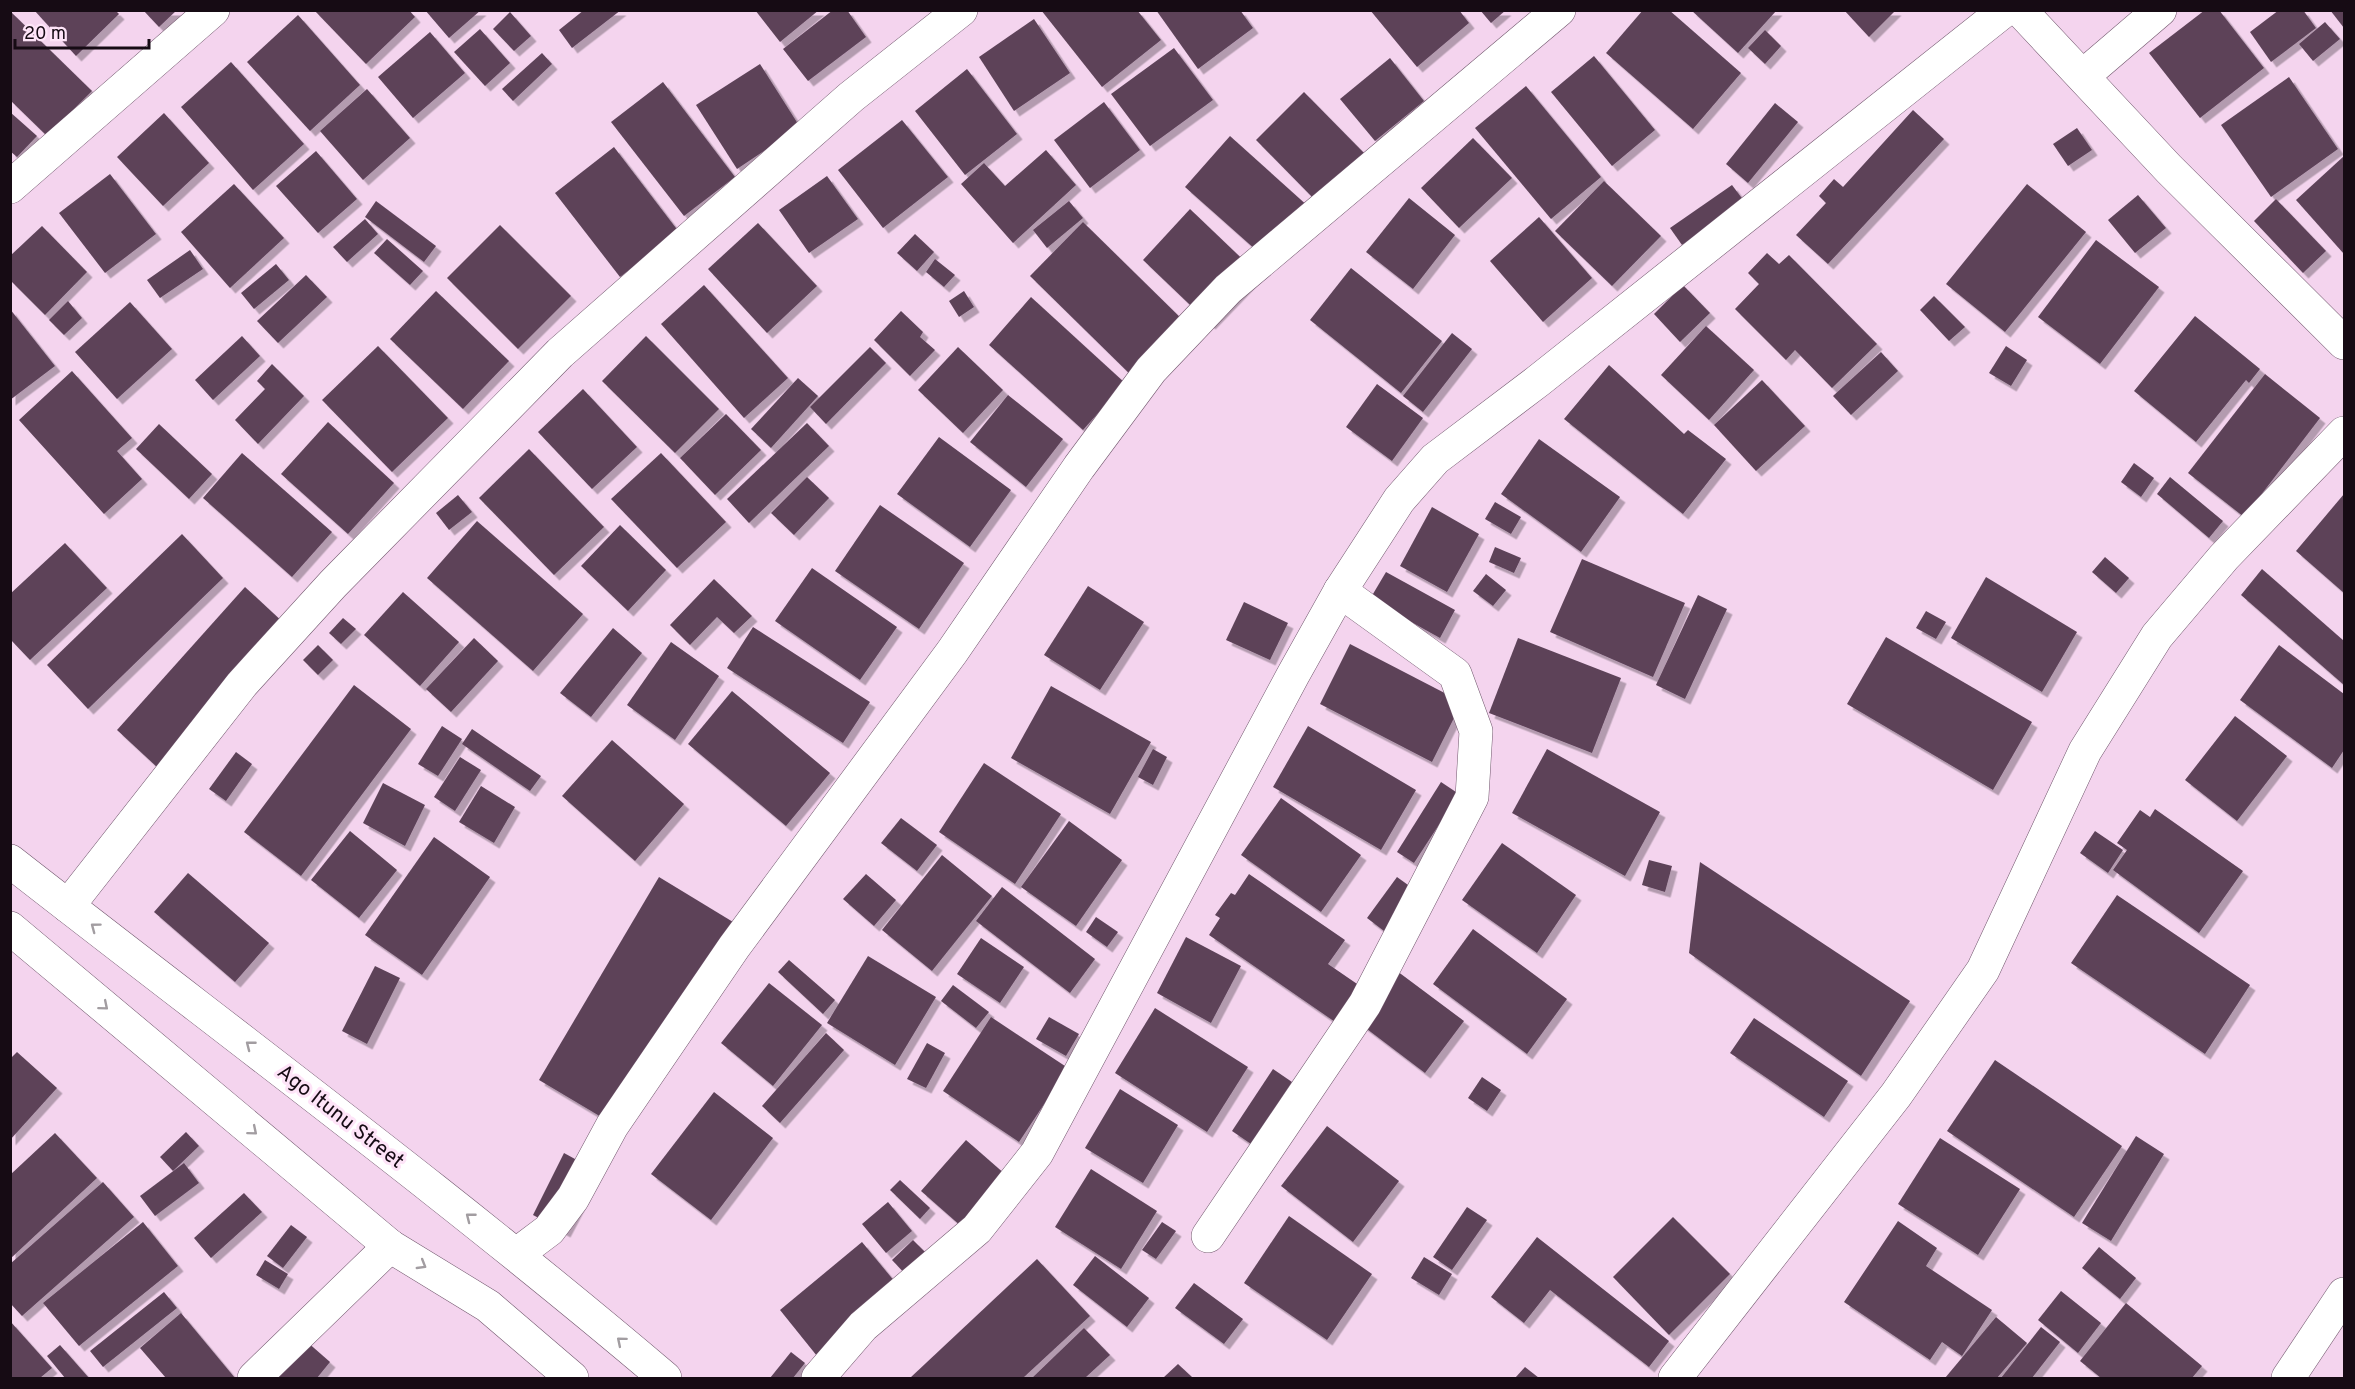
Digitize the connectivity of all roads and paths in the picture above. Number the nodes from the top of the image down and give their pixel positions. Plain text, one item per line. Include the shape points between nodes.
1 (213, 10) edge
2 (961, 10) edge
3 (1559, 10) edge
4 (2005, 10) edge
5 (2020, 10) edge
6 (2160, 10) edge
7 (2083, 76) junction
8 (10, 187) edge
9 (2344, 343) edge
10 (2344, 433) edge
11 (1340, 591) junction
12 (10, 861) edge
13 (68, 906) junction
14 (10, 928) edge
15 (1208, 1236) dead end
16 (390, 1246) junction
17 (517, 1254) junction
18 (2344, 1294) edge
19 (254, 1378) edge
20 (572, 1378) edge
21 (665, 1378) edge
22 (818, 1378) edge
23 (1675, 1378) edge
24 (2288, 1378) edge

1 - 8 street
2 - 13 street via 851,97 560,353 333,584 242,684
3 - 17 street via 1228,289 1151,370 952,652 734,947 612,1126 567,1206 549,1230
4 - 11 street via 1435,459 1399,500
5 - 7 street
6 - 7 street
7 - 9 street via 2169,169
10 - 23 street via 2224,557 2157,636 2085,751 1983,970 1896,1095
11 - 15 street via 1455,674 1476,731 1472,797 1365,1004
11 - 22 street via 1037,1154 977,1229 863,1326
12 - 13 street, Ago Itunu Street
17 -> 13 street, Ago Itunu Street
14 -> 16 street
16 - 19 street
16 -> 20 street via 488,1306
21 -> 17 street, Ago Itunu Street
18 - 24 street

